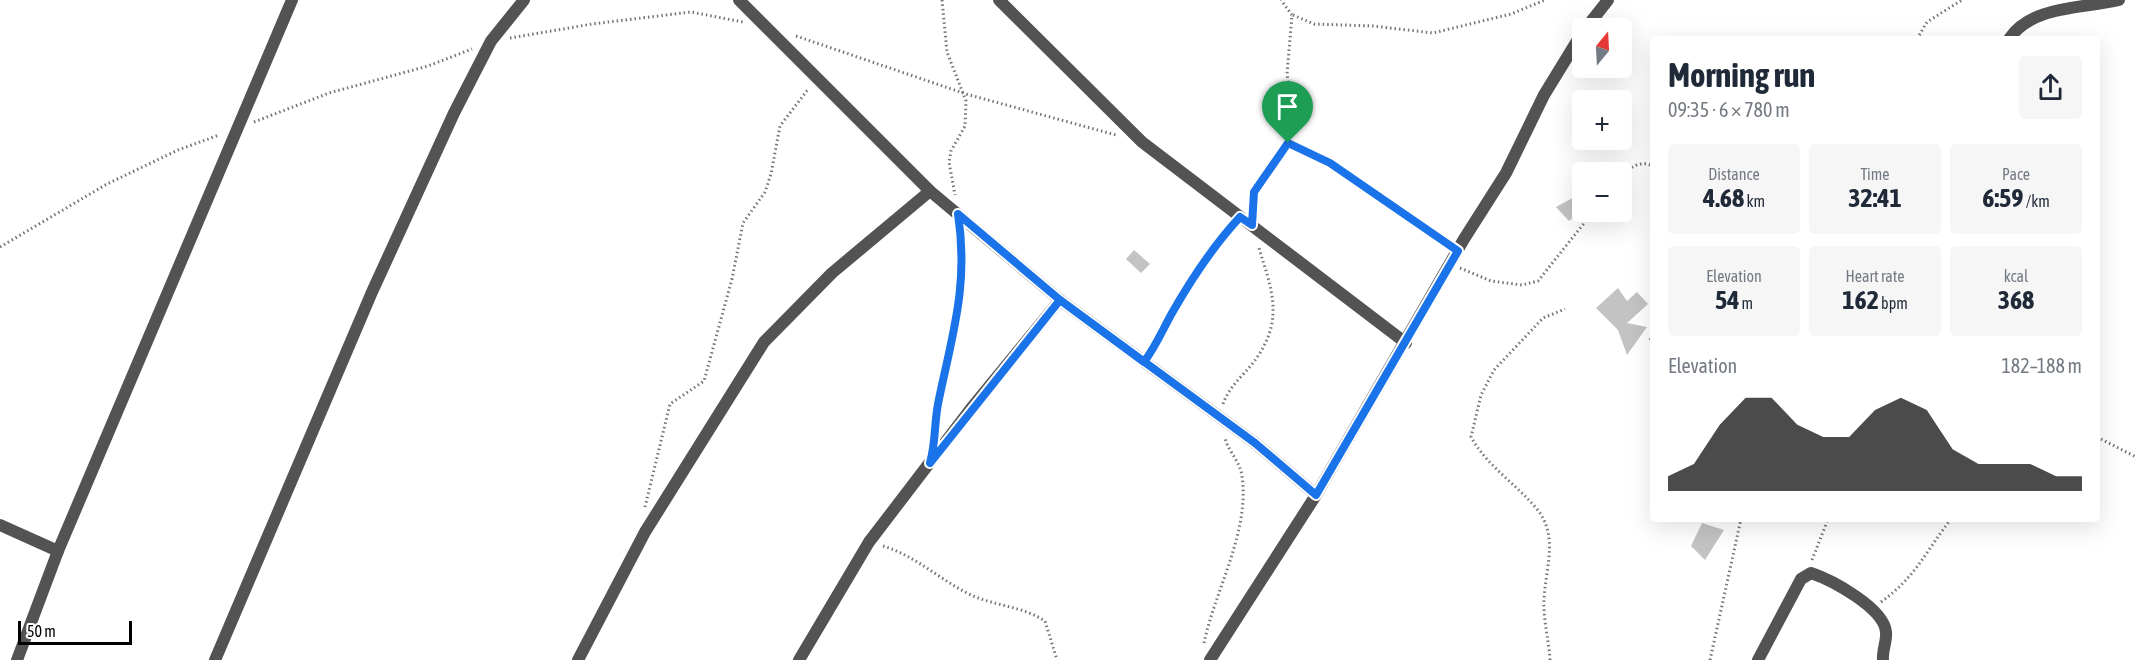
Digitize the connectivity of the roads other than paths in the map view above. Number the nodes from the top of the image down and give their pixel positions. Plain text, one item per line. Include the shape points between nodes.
1 (292, 0) edge
2 (525, 0) edge
3 (739, 0) edge
4 (999, 0) edge
5 (1608, 0) edge
6 (2119, 0) edge
7 (1594, 18) edge
8 (2011, 36) edge
9 (1572, 49) edge
10 (930, 191) junction
11 (1060, 300) junction
12 (1406, 343) junction
13 (1316, 495) junction
14 (0, 525) edge
15 (58, 551) junction
16 (17, 660) edge
17 (215, 660) edge
18 (578, 660) edge
19 (799, 660) edge
20 (1210, 660) edge
21 (1758, 660) edge
22 (1883, 660) edge

1 - 15 street
2 - 17 street via 491,42 454,113 372,292
3 - 10 street
4 - 12 street via 1142,142
5 - 7 street
6 - 8 street via 2042,13
9 - 12 street via 1544,95 1506,173
10 - 11 street
10 - 18 street via 832,273 764,342 645,532
11 - 13 street via 1222,418
11 - 19 street via 869,542
12 - 13 street
13 - 20 street
14 - 15 street
15 - 16 street
21 - 22 street via 1807,573 1818,575 1883,619

